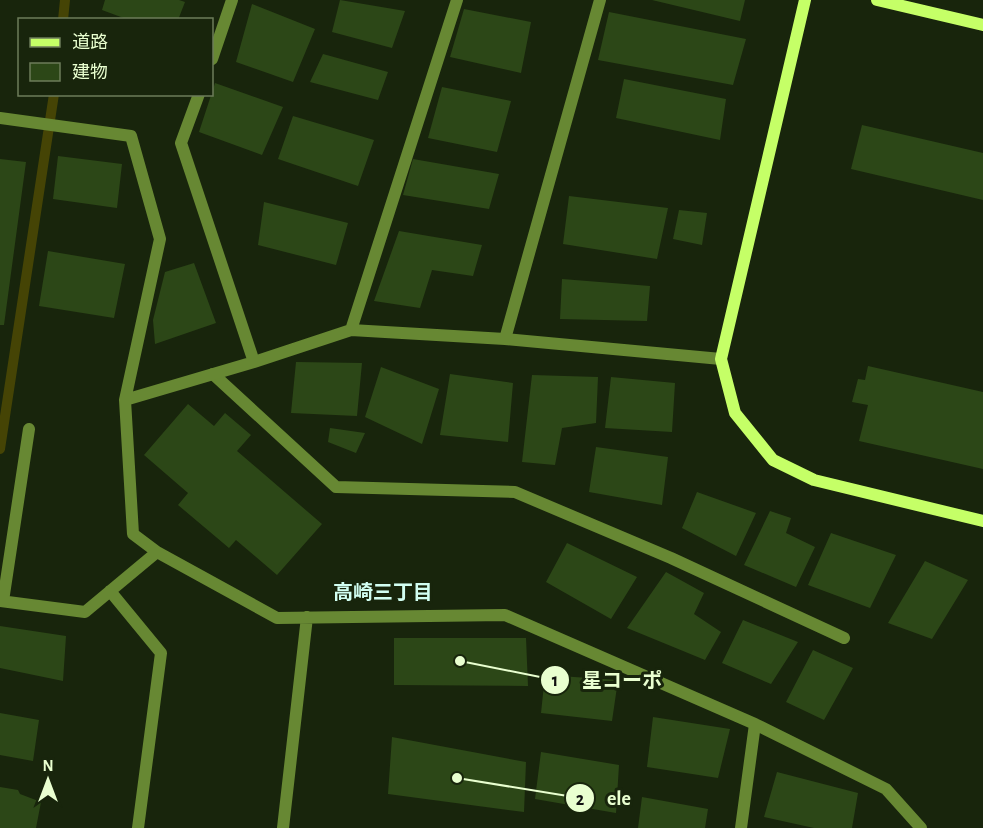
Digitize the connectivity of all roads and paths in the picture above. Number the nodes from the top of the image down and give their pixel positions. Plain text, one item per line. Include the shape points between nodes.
1 (232, 0) edge
2 (457, 0) edge
3 (600, 0) edge
4 (805, 0) edge
5 (877, 0) edge
6 (983, 25) edge
7 (213, 55) edge
8 (198, 96) edge
9 (0, 118) edge
10 (351, 330) junction
11 (505, 339) junction
12 (721, 359) junction
13 (254, 362) junction
14 (213, 374) junction
15 (125, 400) junction
16 (29, 429) dead end
17 (983, 521) edge
18 (158, 552) junction
19 (110, 591) junction
20 (1, 601) edge
21 (307, 617) junction
22 (844, 638) dead end
23 (755, 724) junction
24 (138, 828) edge
25 (284, 828) edge
26 (741, 828) edge
27 (921, 828) edge

1 - 7 street
2 - 10 street
3 - 11 street
4 - 12 street
5 - 6 street
8 - 13 street via 181,143
9 - 15 street via 131,136 160,239
10 - 11 street
10 - 13 street
11 - 12 street
12 - 17 street via 735,413 773,460 814,480
13 - 14 street
14 - 15 street
14 - 22 street via 336,487 515,492
15 - 18 street via 133,534
16 - 20 street
18 - 19 street
18 - 21 street via 277,618
19 - 20 street via 85,612
19 - 24 street via 161,653
21 - 23 street via 505,615
21 - 25 street
23 - 26 street
23 - 27 street via 886,789

